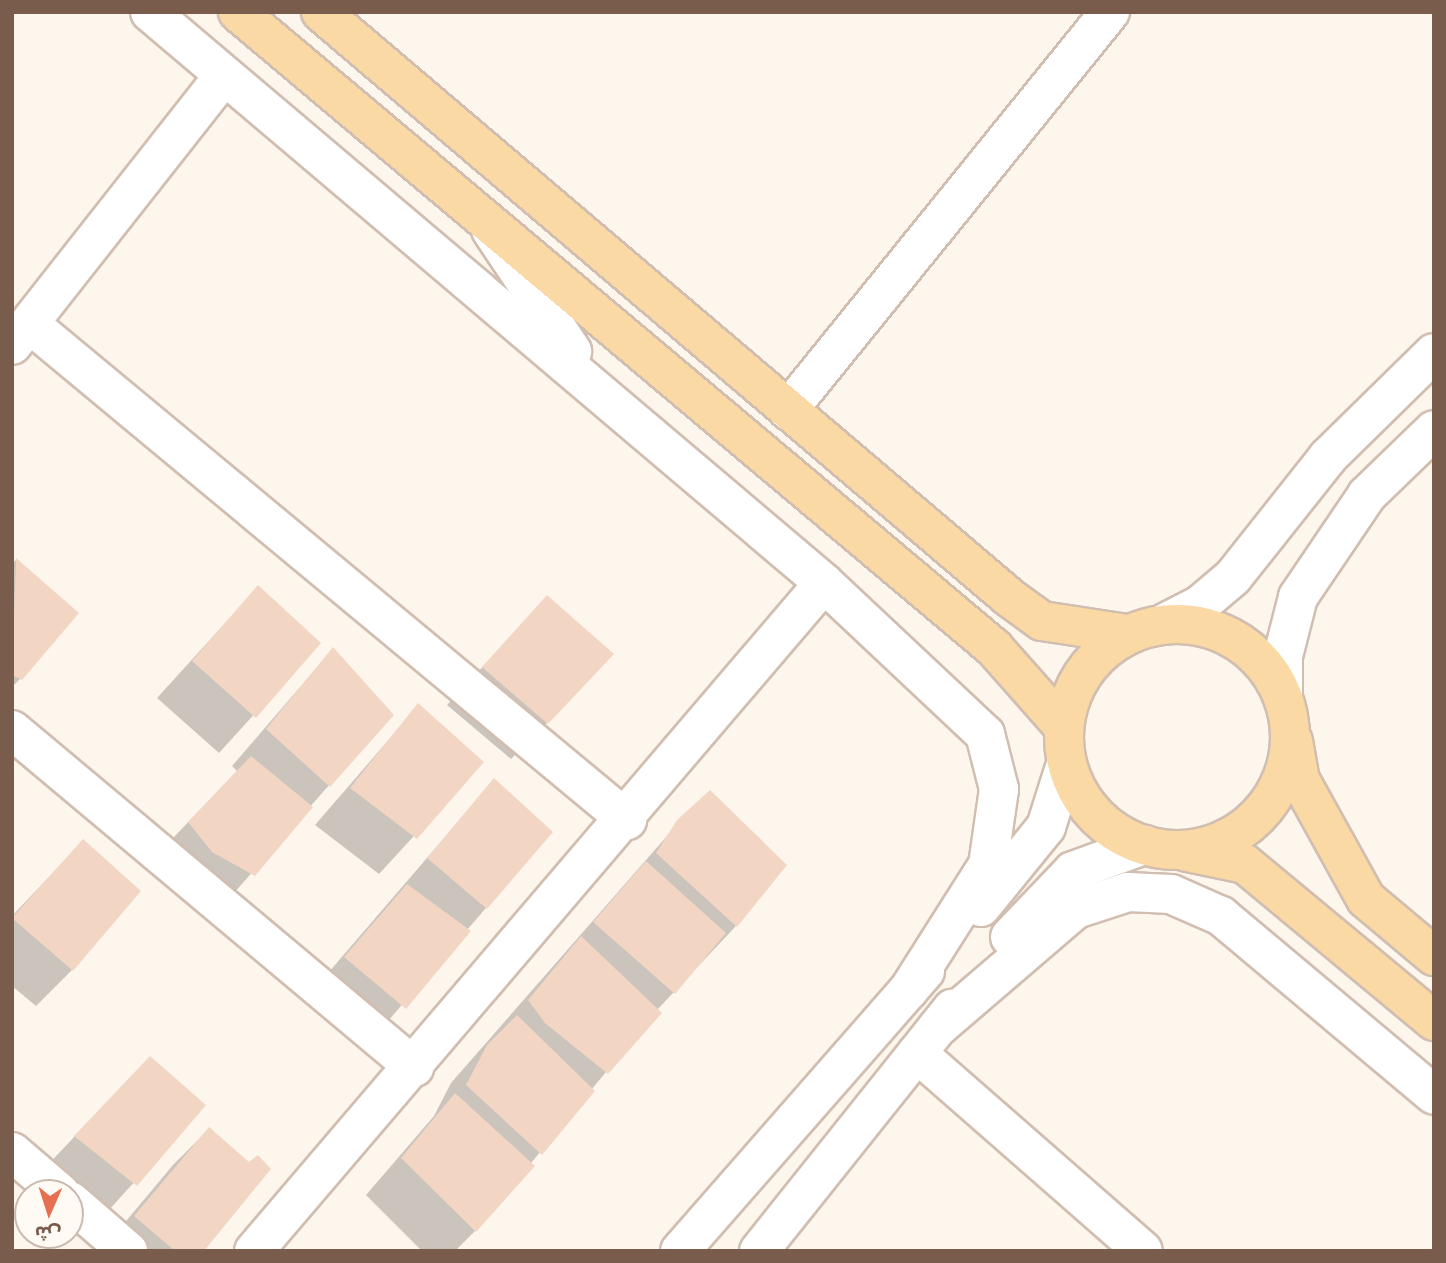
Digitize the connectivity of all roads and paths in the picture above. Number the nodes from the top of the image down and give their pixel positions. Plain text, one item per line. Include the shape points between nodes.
1 (150, 12) edge
2 (238, 12) edge
3 (321, 12) edge
4 (1110, 12) edge
5 (224, 76) junction
6 (484, 219) junction
7 (469, 282) junction
8 (549, 320) junction
9 (22, 335) edge
10 (1434, 353) edge
11 (658, 366) junction
12 (609, 401) junction
13 (788, 410) junction
14 (1434, 430) edge
15 (824, 583) junction
16 (1165, 623) junction
17 (1127, 634) junction
18 (1287, 710) junction
19 (1063, 726) junction
20 (12, 730) edge
21 (1066, 764) junction
22 (627, 820) junction
23 (1144, 845) junction
24 (1182, 850) junction
25 (1434, 956) edge
26 (908, 990) junction
27 (1434, 1021) edge
28 (927, 1040) junction
29 (414, 1067) junction
30 (1434, 1095) edge
31 (12, 1152) edge
32 (44, 1179) edge
33 (84, 1213) edge
34 (128, 1251) edge
35 (254, 1251) edge
36 (680, 1251) edge
37 (759, 1251) edge
38 (1143, 1251) edge

1 - 5 street
2 - 6 main road
3 - 13 main road
4 - 13 street
5 - 7 street
5 - 9 street
6 - 8 street
6 - 11 main road
7 - 8 street
7 - 12 street
8 - 11 street
8 - 12 street
9 - 22 street
10 - 16 street via 1328,457 1233,577 1200,605
11 - 19 main road via 994,648
12 - 15 street
13 - 17 main road via 1042,621
14 - 18 street via 1367,495 1298,597 1283,656
15 - 22 street
15 - 26 street via 985,734 999,789 988,865
16 - 17 main road
16 - 18 main road via 1201,625 1235,638 1263,662
17 - 19 main road via 1096,657 1074,689
18 - 24 main road via 1289,764 1258,816 1218,843
18 - 25 main road via 1300,780 1366,899
19 - 21 main road
20 - 29 street
21 - 23 main road via 1082,800 1109,828
21 - 26 street via 1046,827
22 - 29 street
23 - 24 main road
23 - 28 street via 1073,871 1027,915
24 - 27 main road via 1245,864
26 - 36 street
28 - 30 street via 1076,909 1128,892 1171,894 1221,916
28 - 37 street
28 - 38 street
29 - 35 street
31 - 32 street
33 - 34 street

